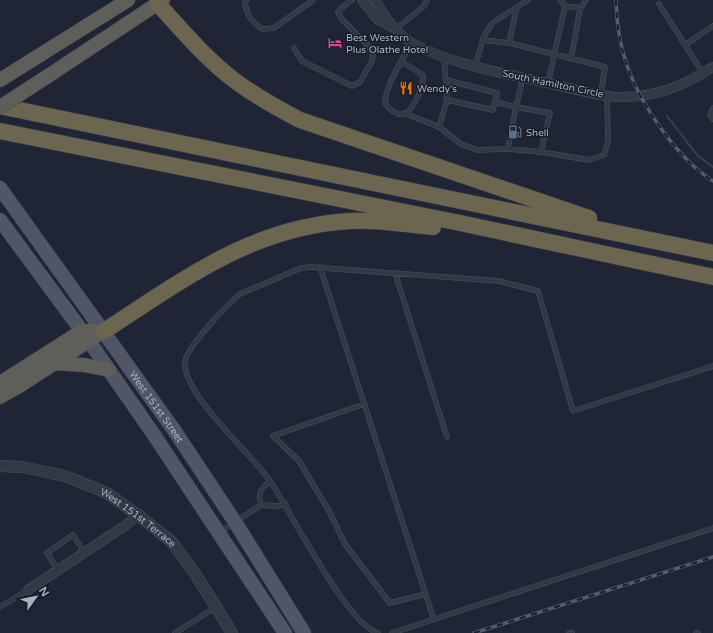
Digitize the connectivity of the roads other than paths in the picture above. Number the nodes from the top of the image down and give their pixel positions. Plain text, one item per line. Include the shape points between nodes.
1 (128, 0) edge
2 (247, 0) edge
3 (313, 0) edge
4 (352, 0) edge
5 (362, 0) edge
6 (375, 0) edge
7 (427, 0) edge
8 (528, 0) edge
9 (560, 0) edge
10 (586, 0) edge
11 (156, 1) edge
12 (659, 4) dead end
13 (565, 6) junction
14 (517, 7) junction
15 (580, 8) junction
16 (713, 26) edge
17 (396, 29) junction
18 (483, 40) junction
19 (411, 42) junction
20 (509, 43) junction
21 (685, 44) junction
22 (294, 48) dead end
23 (555, 55) junction
24 (444, 56) junction
25 (571, 59) junction
26 (402, 62) junction
27 (474, 66) junction
28 (713, 67) edge
29 (704, 73) junction
30 (523, 77) junction
31 (0, 80) edge
32 (446, 80) junction
33 (548, 83) junction
34 (604, 95) junction
35 (447, 100) junction
36 (495, 102) junction
37 (0, 107) edge
38 (516, 107) junction
39 (713, 108) edge
40 (406, 114) junction
41 (713, 119) edge
42 (439, 127) junction
43 (512, 127) dead end
44 (0, 131) edge
45 (510, 137) dead end
46 (508, 149) junction
47 (541, 152) junction
48 (0, 188) edge
49 (0, 220) edge
50 (460, 223) junction
51 (649, 239) junction
52 (713, 253) edge
53 (320, 268) junction
54 (395, 273) junction
55 (713, 277) edge
56 (104, 331) junction
57 (85, 336) junction
58 (54, 363) junction
59 (713, 366) edge
60 (109, 370) junction
61 (0, 383) edge
62 (0, 397) edge
63 (364, 404) junction
64 (446, 437) dead end
65 (0, 466) edge
66 (270, 481) junction
67 (286, 504) junction
68 (261, 506) junction
69 (138, 515) junction
70 (235, 522) junction
71 (713, 528) edge
72 (219, 532) junction
73 (85, 553) junction
74 (58, 570) junction
75 (28, 590) joint
76 (425, 594) junction
77 (0, 607) edge
78 (216, 607) junction
79 (434, 620) junction
80 (181, 631) edge
81 (175, 633) edge
82 (232, 633) edge
83 (285, 633) edge
84 (304, 633) edge
85 (378, 633) edge
86 (392, 633) edge
87 (569, 633) edge
88 (572, 633) edge

1 - 31 highway
2 - 3 lane via 246,12 253,23 262,29 274,28
4 - 22 lane via 338,12 373,54 372,61 360,82 352,86 317,70 302,61
5 - 17 street, South Hamilton Circle via 377,18
6 - 17 street, South Hamilton Circle
7 - 17 lane via 424,6
8 - 14 lane
9 - 13 lane
10 - 15 lane
11 - 37 highway, bridge
11 - 51 highway via 195,45 234,80 300,120
12 - 21 lane
13 - 15 lane
13 - 23 lane
14 - 18 lane via 492,23
14 - 20 lane
15 - 25 lane
16 - 21 lane
17 - 19 street, South Hamilton Circle
18 - 20 lane
18 - 27 lane
19 - 24 street, South Hamilton Circle
19 - 26 lane
20 - 23 lane
21 - 29 lane
23 - 25 lane
23 - 33 lane
24 - 27 street, South Hamilton Circle
24 - 32 lane
25 - 34 lane via 605,67
26 - 40 lane via 418,70 424,81 412,109
26 - 40 lane via 385,96 385,104 390,111 400,115
27 - 30 street, South Hamilton Circle
28 - 29 street, South Hamilton Circle
29 - 34 street, South Hamilton Circle via 658,93 619,97
30 - 33 street, South Hamilton Circle
30 - 38 lane
32 - 35 lane
32 - 36 lane via 496,93
33 - 34 street, South Hamilton Circle
34 - 47 lane via 608,142 604,155 589,160
35 - 36 lane via 470,102 493,110
35 - 42 lane
36 - 38 lane
37 - 51 highway
38 - 43 lane
38 - 47 lane via 550,114
39 - 41 lane via 710,115
40 - 42 lane
42 - 46 lane via 452,138 477,150
44 - 50 highway
45 - 46 lane
46 - 47 lane
48 - 56 main road, West 151st Street
49 - 57 main road, West 151st Street
50 - 55 highway
50 - 56 highway via 435,228 366,220 350,221 311,226 274,235 243,246 218,259
51 - 52 highway
53 - 54 lane
53 - 63 lane
53 - 66 lane via 301,268 240,294 194,344 185,362 191,384 213,417
54 - 59 lane via 500,281 538,291 573,411
54 - 64 lane
56 - 57 highway
56 - 70 main road, West 151st Street
57 - 58 highway
57 - 60 main road, West 151st Street
57 - 61 highway
58 - 60 highway
58 - 62 highway
60 - 72 main road, West 151st Street
63 - 76 lane
63 - 76 lane via 273,436 299,461 329,511 345,544 390,603
65 - 69 street, West 151st Terrace via 22,467 65,476 107,493
66 - 67 lane
66 - 68 lane via 260,489
67 - 68 lane
67 - 85 lane via 322,571 363,624
68 - 70 lane
69 - 73 street
69 - 78 street, West 151st Terrace via 172,542
70 - 72 lane
70 - 84 main road, West 151st Street
71 - 79 lane
72 - 83 main road, West 151st Street
73 - 74 street
73 - 74 lane via 73,535 47,553
74 - 75 street
75 - 77 lane
76 - 79 lane
78 - 80 lane
78 - 82 street, West 151st Terrace
79 - 86 lane
80 - 81 lane
87 - 88 lane

